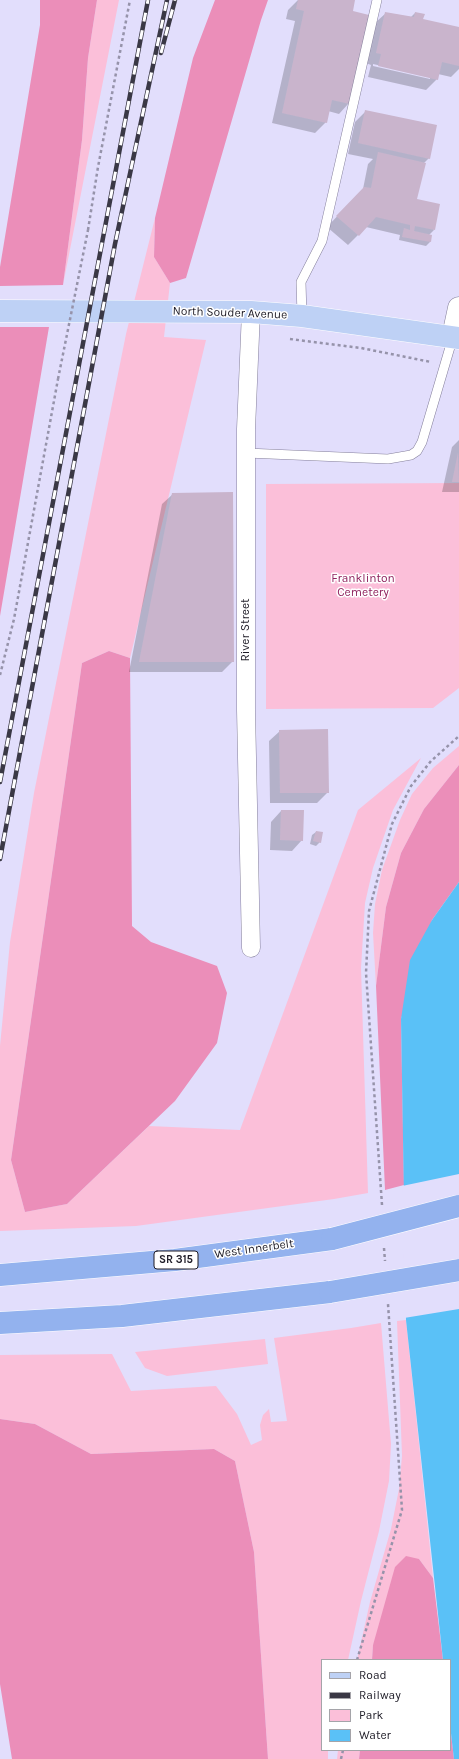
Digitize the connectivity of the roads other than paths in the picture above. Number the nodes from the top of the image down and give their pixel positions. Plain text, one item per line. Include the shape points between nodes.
1 (377, 0) edge
2 (459, 308) edge
3 (0, 311) edge
4 (251, 312) junction
5 (302, 316) junction
6 (456, 337) edge
7 (246, 453) junction
8 (251, 948) dead end
9 (459, 1206) edge
10 (459, 1217) edge
11 (332, 1239) junction
12 (459, 1270) edge
13 (7, 1273) edge
14 (459, 1284) edge
15 (330, 1292) junction
16 (0, 1323) edge

1 - 5 lane via 322,241 301,282
2 - 6 main road
3 - 4 main road, North Souder Avenue
4 - 5 main road, North Souder Avenue
4 - 7 street, River Street
5 - 6 main road, North Souder Avenue
6 - 7 lane via 422,442 411,455 388,459
7 - 8 street, River Street via 246,710
9 - 11 highway, bridge
10 - 11 highway, West Innerbelt / SR 315, bridge
11 - 13 highway, West Innerbelt / SR 315 via 175,1260
12 - 15 highway, bridge
14 - 15 highway, bridge
15 - 16 highway via 122,1316

